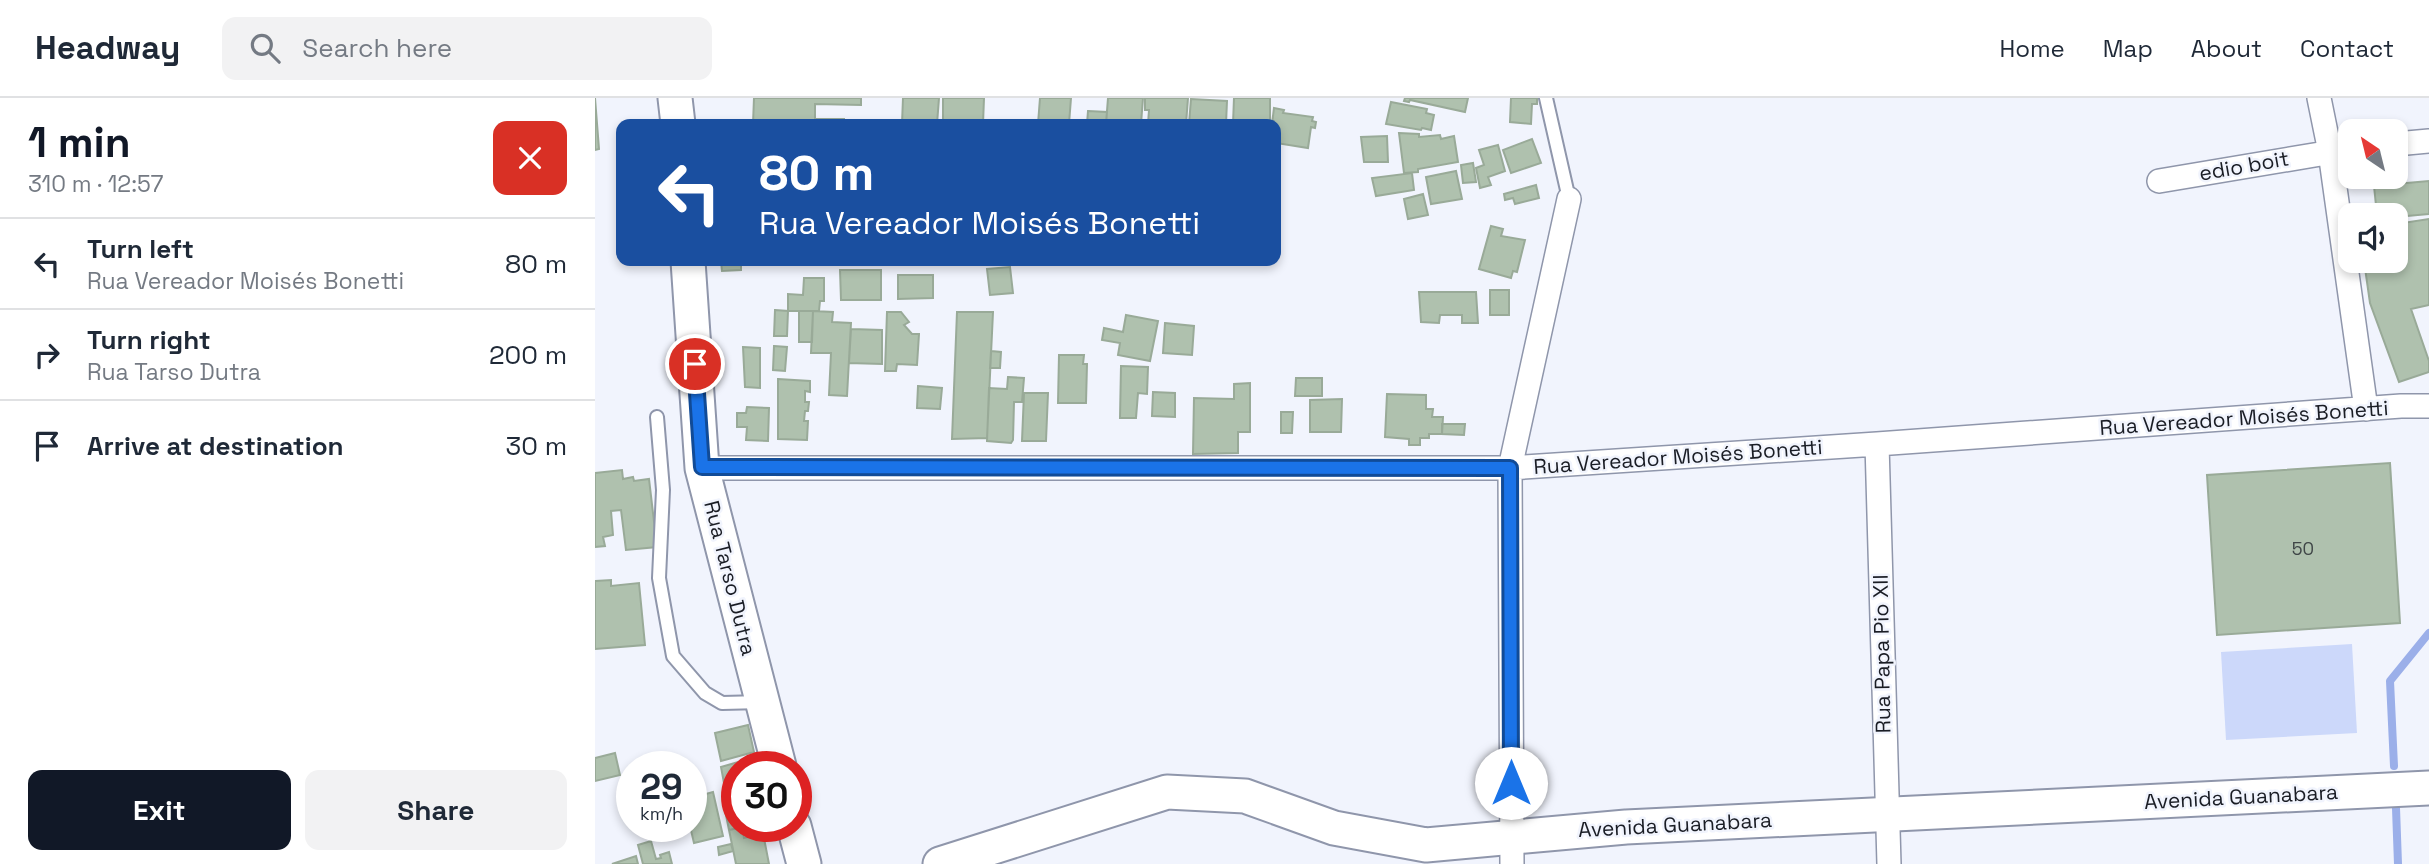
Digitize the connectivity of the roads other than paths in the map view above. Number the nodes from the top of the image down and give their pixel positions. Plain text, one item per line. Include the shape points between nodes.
1 (675, 98) edge
2 (1546, 98) edge
3 (2319, 98) edge
4 (677, 119) edge
5 (2429, 141) edge
6 (2408, 143) edge
7 (2338, 146) edge
8 (2338, 151) edge
9 (2159, 181) dead end
10 (2344, 189) edge
11 (1569, 199) joint
12 (688, 266) edge
13 (2429, 392) edge
14 (2401, 406) junction
15 (2429, 406) edge
16 (2366, 409) junction
17 (657, 417) dead end
18 (1877, 444) junction
19 (702, 467) junction
20 (1510, 468) junction
21 (762, 702) junction
22 (775, 751) edge
23 (2429, 788) edge
24 (1886, 814) junction
25 (798, 842) edge
26 (1511, 850) edge
27 (804, 864) edge
28 (940, 864) edge
29 (1889, 864) edge

1 - 4 street
2 - 11 lane
3 - 7 street
5 - 6 street
8 - 9 street, edio boit
10 - 16 street
11 - 20 street
12 - 19 street, Rua Tarso Dutra
13 - 14 street, Rua Vereador Moisés Bonetti
14 - 15 street, Rua Vereador Moisés Bonetti
14 - 16 street, Rua Vereador Moisés Bonetti
16 - 18 street, Rua Vereador Moisés Bonetti
17 - 21 lane via 663,490 659,578 673,656 705,694 722,703
18 - 20 street, Rua Vereador Moisés Bonetti
18 - 24 street, Rua Papa Pio XII
19 - 20 street, Rua Vereador Moisés Bonetti
19 - 21 street, Rua Tarso Dutra
20 - 26 street
21 - 22 street, Rua Tarso Dutra
23 - 24 street, Avenida Guanabara
24 - 26 street, Avenida Guanabara via 1626,827
24 - 29 street, Rua Papa Pio XII
25 - 27 street
26 - 28 street, Avenida Guanabara via 1426,845 1333,828 1245,796 1167,792

